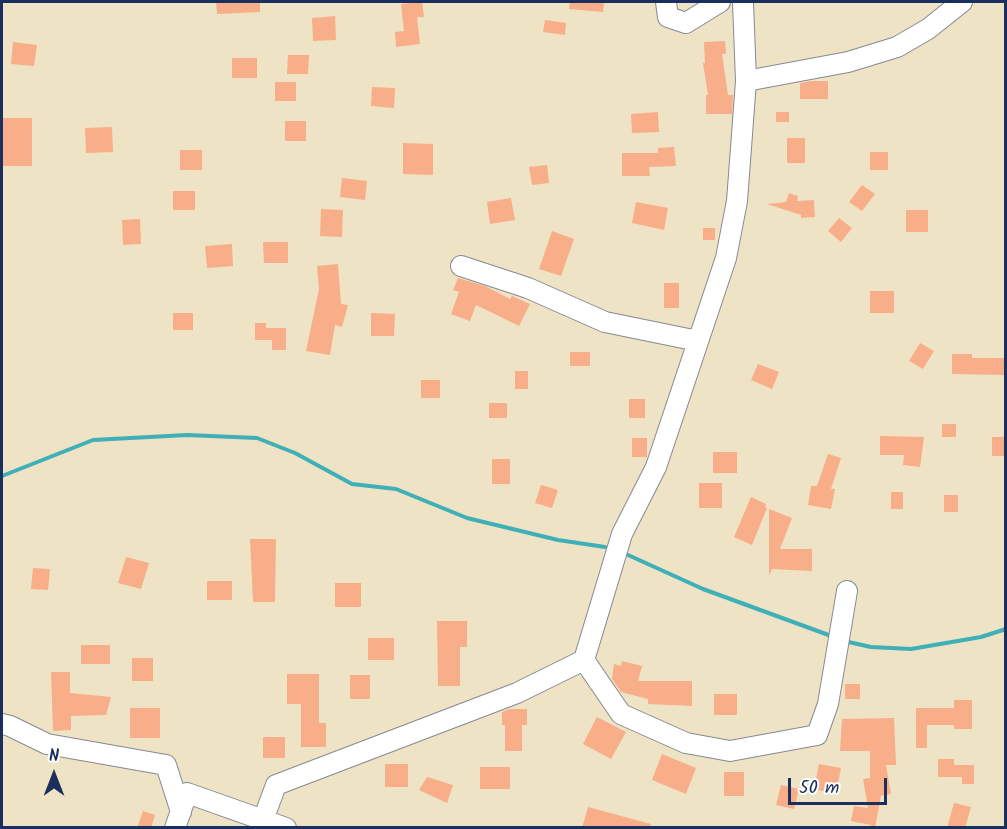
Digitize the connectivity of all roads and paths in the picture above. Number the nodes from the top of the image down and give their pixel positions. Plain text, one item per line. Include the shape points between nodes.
1 (666, 2) edge
2 (720, 2) edge
3 (743, 2) edge
4 (962, 2) edge
5 (746, 81) junction
6 (460, 266) dead end
7 (698, 341) junction
8 (846, 591) dead end
9 (584, 660) junction
10 (2, 724) edge
11 (178, 820) edge
12 (263, 820) junction
13 (286, 828) edge

1 - 2 street via 668,17 686,23
3 - 5 street
4 - 5 street via 897,47 848,62
5 - 7 street via 737,201 726,258
6 - 7 street via 528,288 605,322
7 - 9 street via 656,466 622,534
8 - 9 street via 828,704 817,735 730,751 686,743 621,714
9 - 12 street via 517,693 276,785
10 - 11 street via 47,744 166,765
11 - 12 street via 187,793
12 - 13 street

